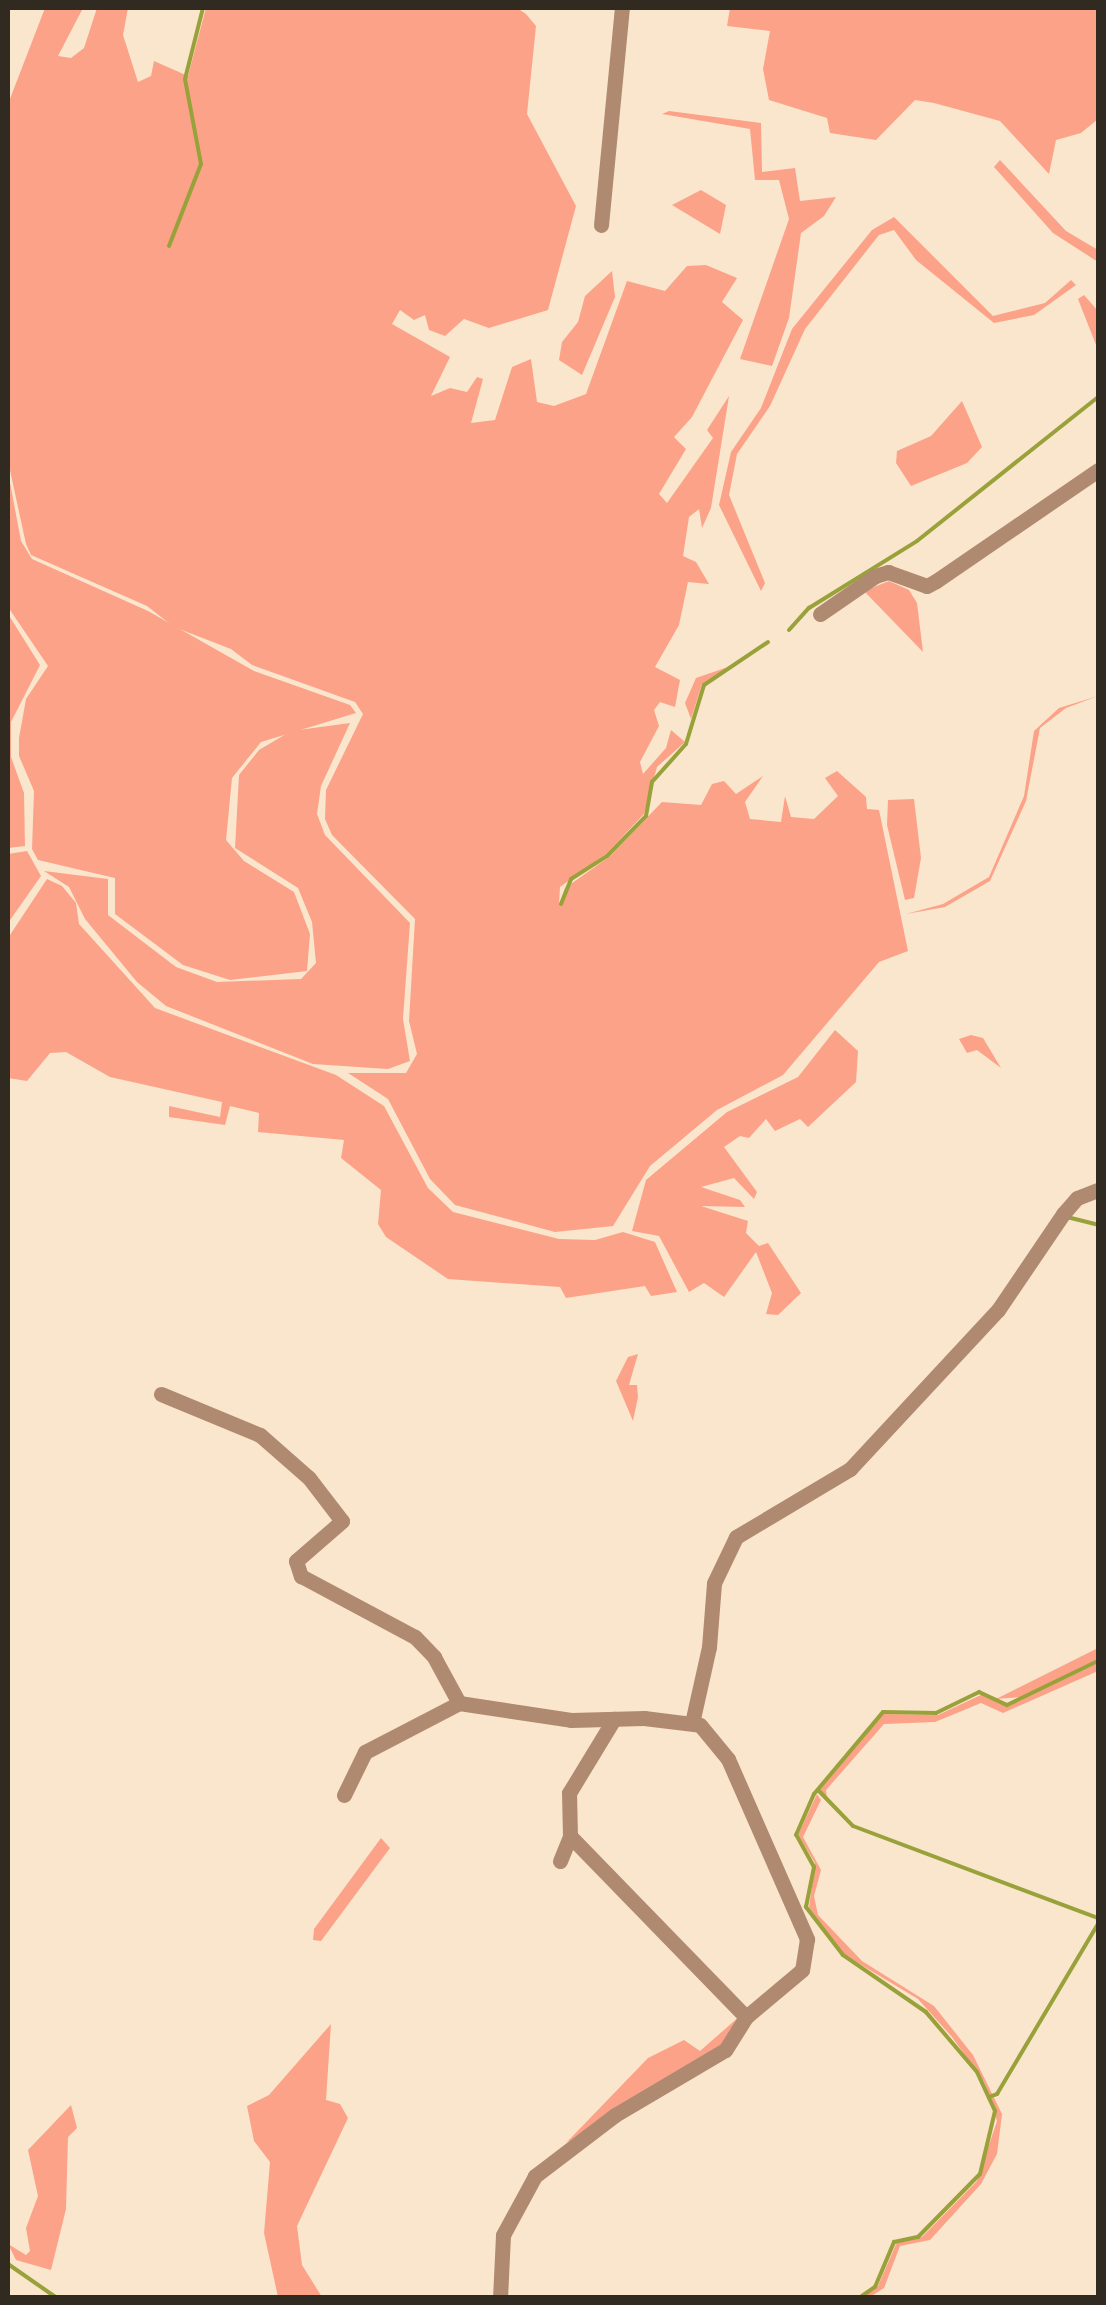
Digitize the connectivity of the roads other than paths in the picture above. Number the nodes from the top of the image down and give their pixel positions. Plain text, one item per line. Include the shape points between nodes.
1 (622, 8) edge
2 (602, 225) dead end
3 (1098, 470) edge
4 (820, 614) dead end
5 (1098, 1190) edge
6 (161, 1394) dead end
7 (459, 1703) junction
8 (614, 1719) junction
9 (692, 1723) junction
10 (344, 1795) dead end
11 (570, 1836) junction
12 (560, 1861) dead end
13 (746, 2017) junction
14 (500, 2298) edge

1 - 2 street
3 - 4 street via 928,586 888,572
5 - 9 street via 1077,1198 998,1310 850,1469 736,1537 714,1583
6 - 7 street via 260,1435 309,1478 342,1521 296,1561 301,1576 414,1638 434,1657
7 - 8 street via 571,1720
7 - 10 street via 365,1752
8 - 9 street
8 - 11 street via 569,1793
9 - 13 street via 708,1731 728,1759 807,1939 802,1970
11 - 12 street
11 - 13 street
13 - 14 street via 725,2050 615,2114 536,2176 503,2235

